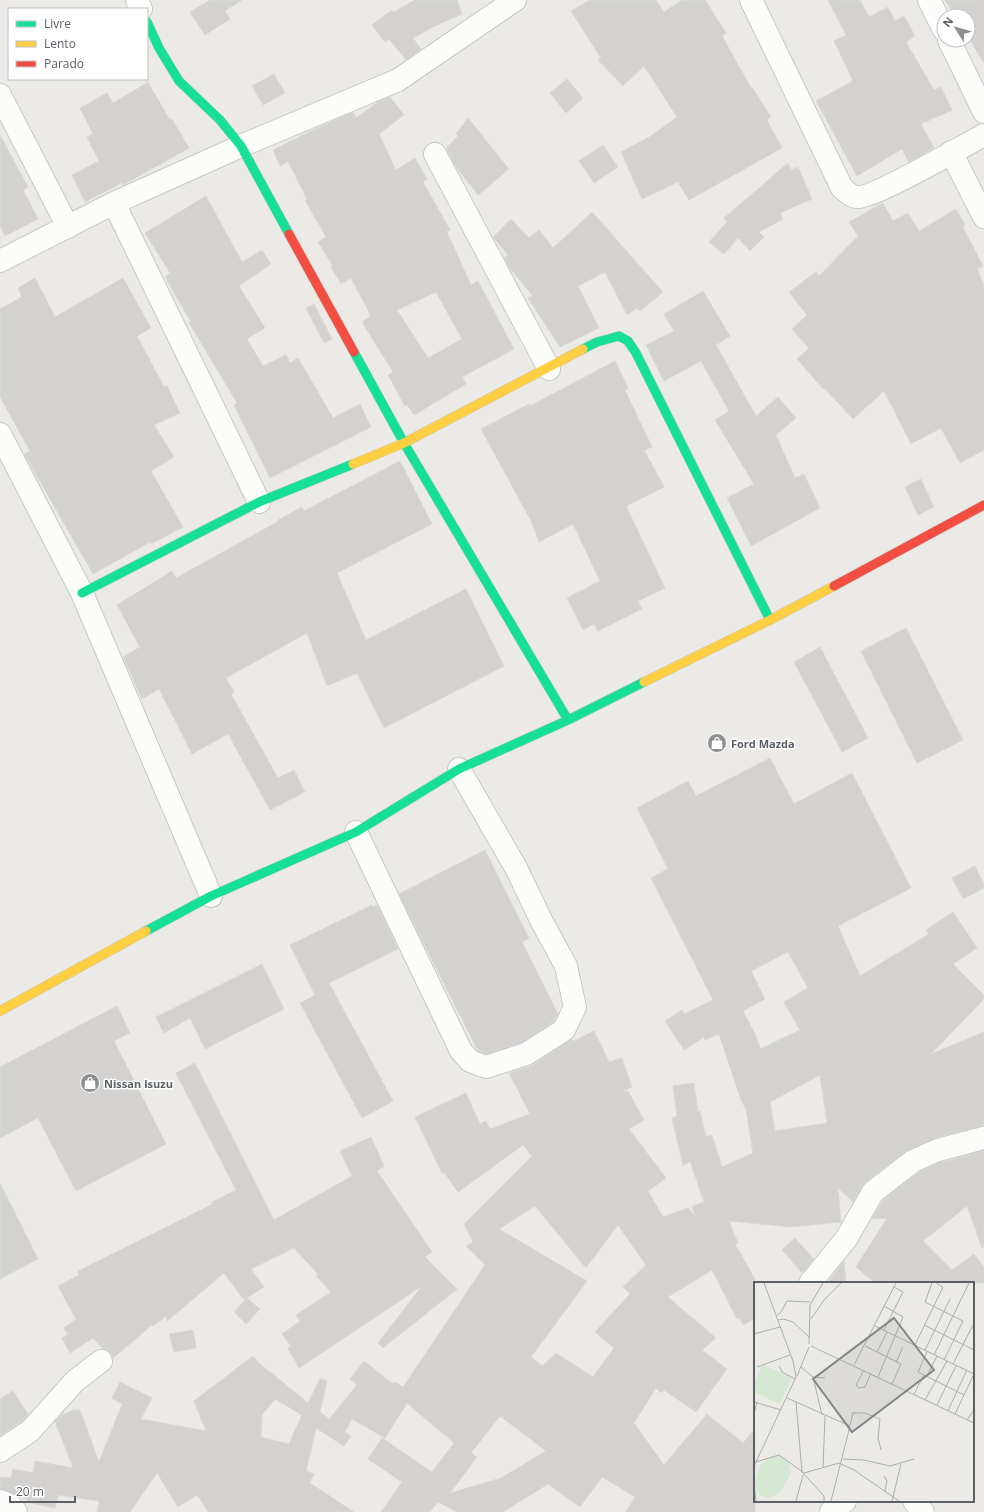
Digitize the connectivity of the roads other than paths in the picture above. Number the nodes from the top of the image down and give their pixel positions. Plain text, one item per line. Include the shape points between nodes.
1 (515, 0) edge
2 (751, 0) edge
3 (929, 0) edge
4 (936, 14) edge
5 (148, 24) edge
6 (953, 48) edge
7 (0, 95) edge
8 (984, 112) edge
9 (984, 135) edge
10 (241, 146) junction
11 (951, 152) junction
12 (435, 154) dead end
13 (114, 203) junction
14 (984, 217) edge
15 (68, 227) junction
16 (0, 261) edge
17 (549, 369) junction
18 (0, 434) edge
19 (404, 443) junction
20 (258, 502) junction
21 (984, 505) edge
22 (82, 593) junction
23 (770, 620) junction
24 (568, 720) junction
25 (459, 769) junction
26 (356, 832) junction
27 (211, 896) junction
28 (0, 1011) edge
29 (984, 1138) edge
30 (811, 1282) edge
31 (101, 1361) dead end
32 (0, 1451) edge
33 (0, 1501) edge
34 (844, 1502) edge
35 (915, 1502) edge
36 (16, 1512) edge
37 (832, 1512) edge
38 (923, 1512) edge

1 - 10 street via 398,80
2 - 11 street via 842,188 850,195 859,197 882,190
3 - 4 street
5 - 10 street via 179,80 220,120
6 - 8 street
7 - 15 street
9 - 11 street
10 - 13 street
10 - 19 street
11 - 14 street
12 - 17 street
13 - 15 street
13 - 20 street
15 - 16 street
17 - 19 street
17 - 23 street via 596,342 613,336 628,341
18 - 22 street
19 - 20 street
19 - 24 street
20 - 22 street
21 - 23 street
22 - 27 street
23 - 24 street
24 - 25 street
25 - 26 street
25 - 26 street via 516,868 566,966 575,1007 564,1030 526,1054 486,1067 470,1061 461,1051
26 - 27 street
27 - 28 street
29 - 30 street via 938,1150 913,1161 873,1192 846,1239
31 - 32 street via 75,1380 30,1431
33 - 36 street via 10,1505
34 - 37 street
35 - 38 street

